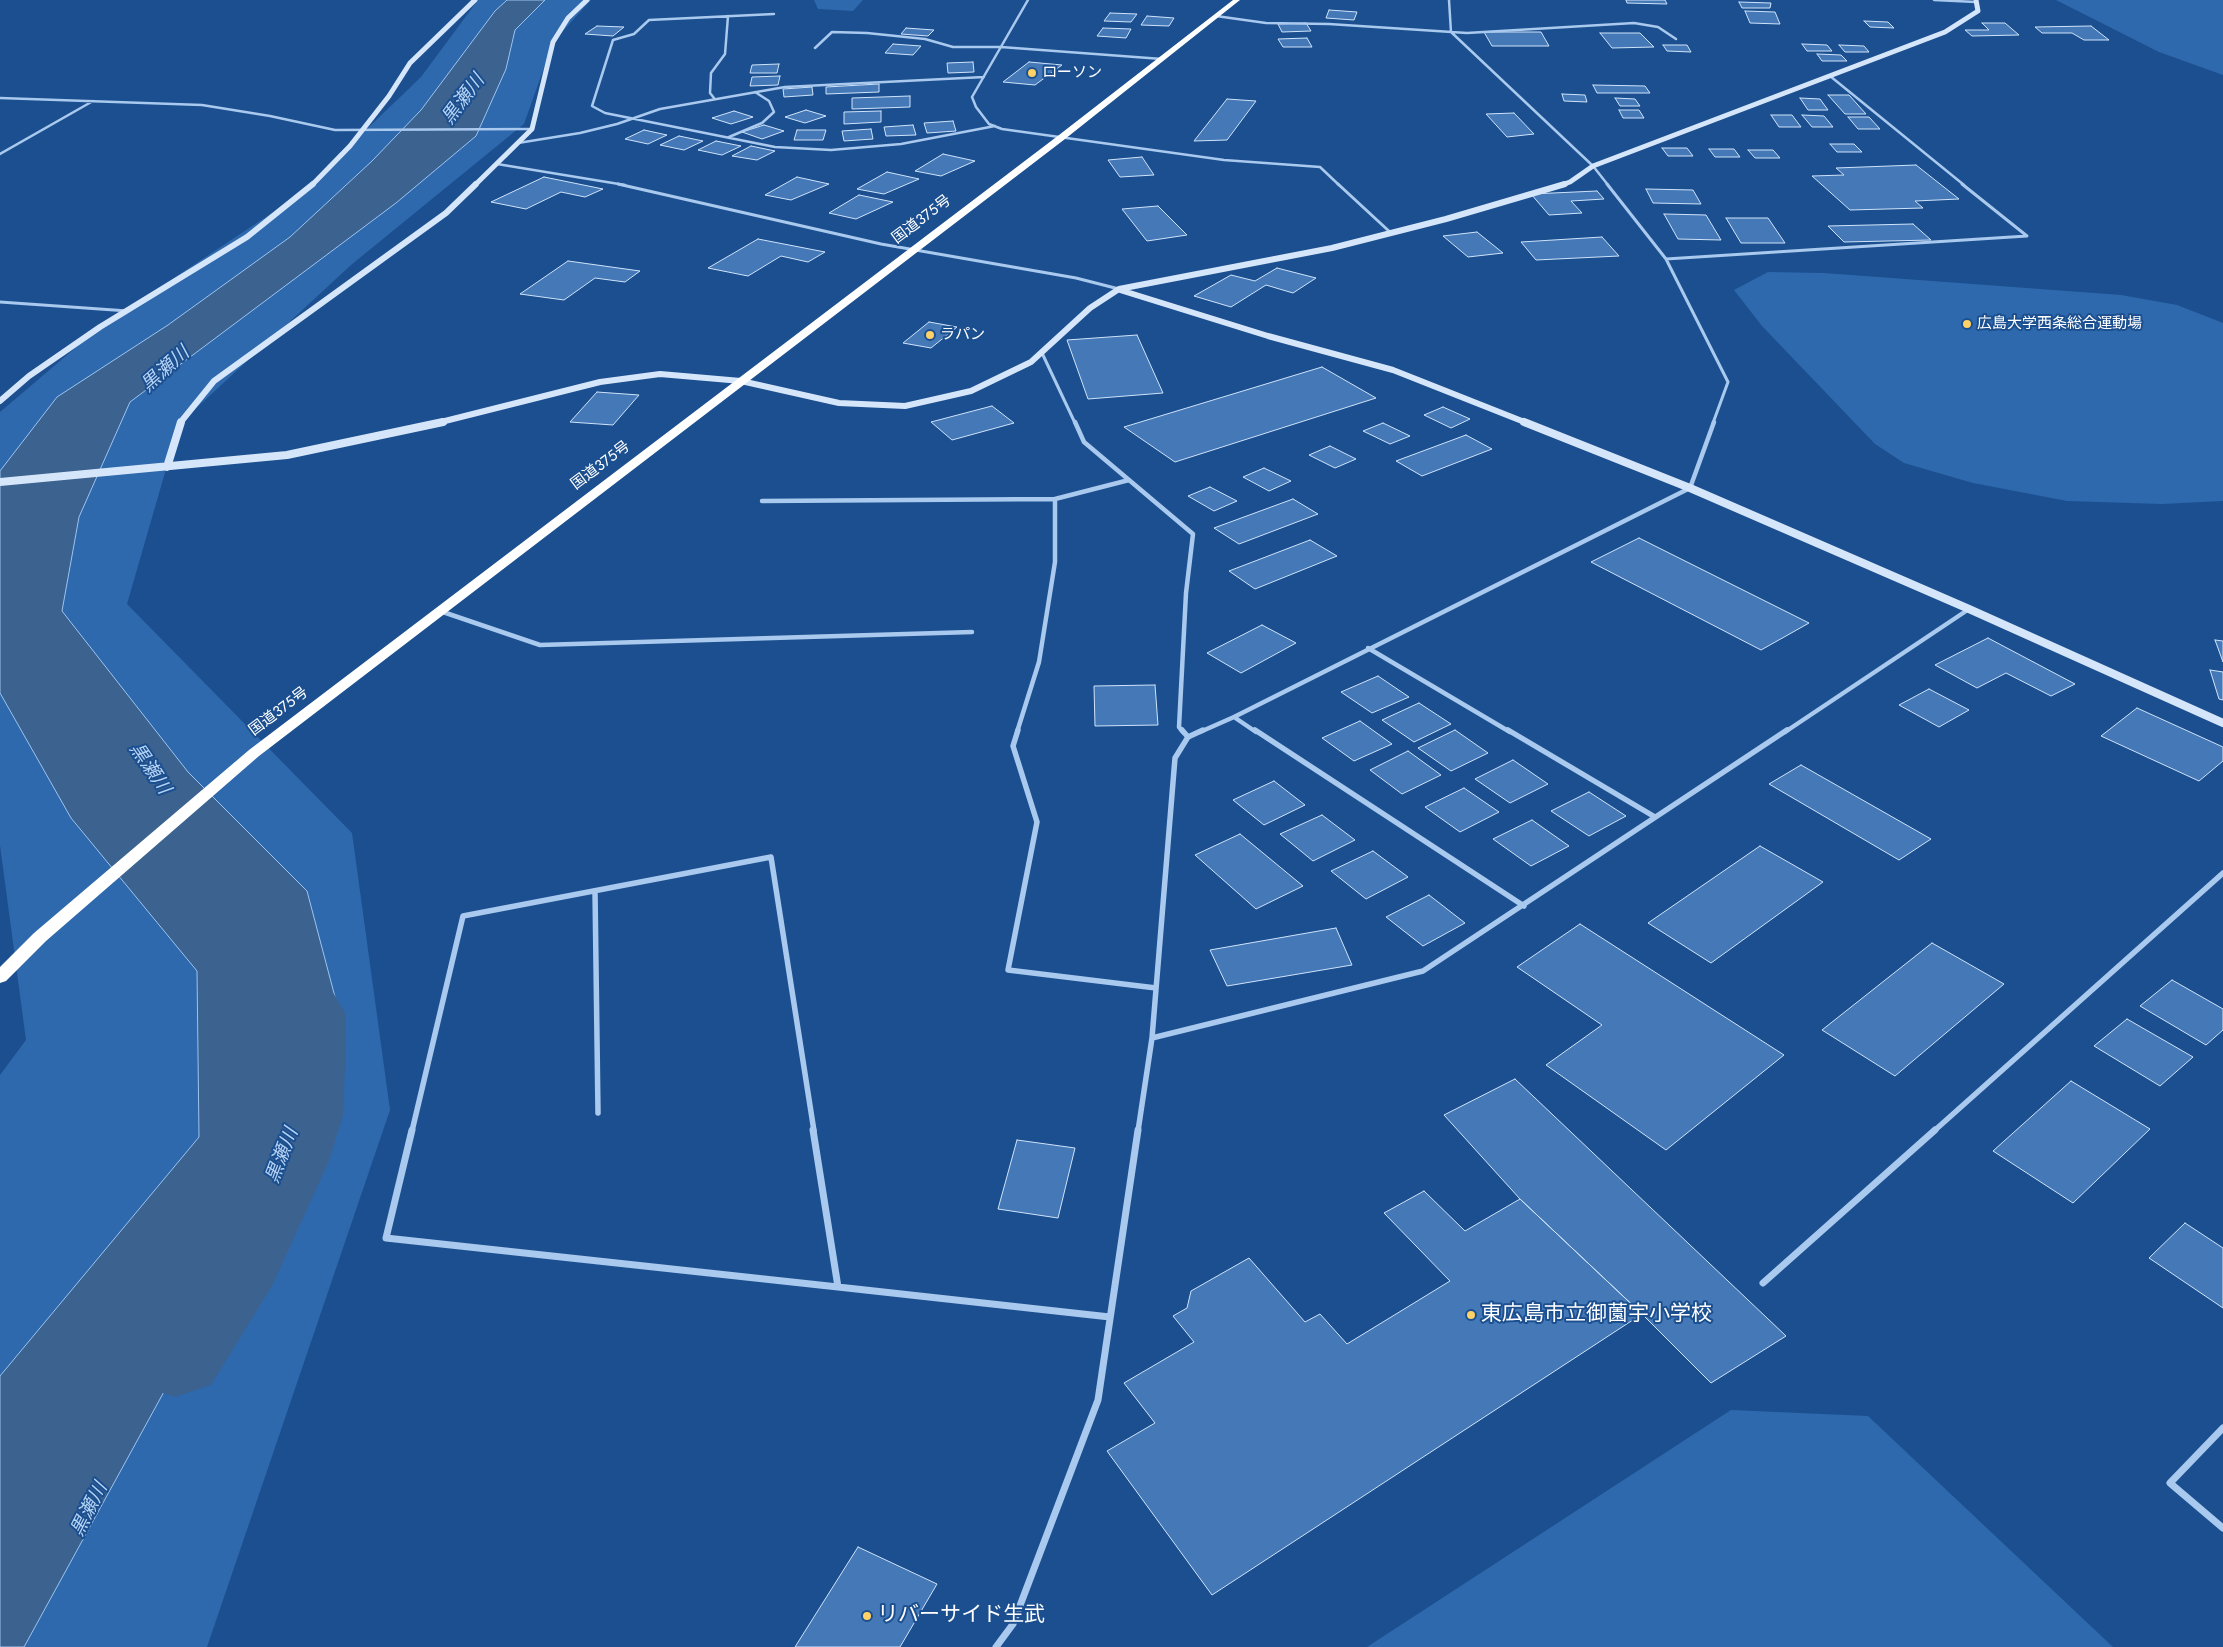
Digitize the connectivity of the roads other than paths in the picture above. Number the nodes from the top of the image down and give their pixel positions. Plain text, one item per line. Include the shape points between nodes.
1 (475, 0) edge
2 (587, 0) edge
3 (1028, 0) edge
4 (1237, 0) edge
5 (1449, 0) edge
6 (1934, 0) edge
7 (1976, 1) edge
8 (774, 14) dead end
9 (728, 16) junction
10 (1216, 16) junction
11 (1451, 32) junction
12 (1676, 40) dead end
13 (1001, 47) junction
14 (815, 48) dead end
15 (1162, 58) junction
16 (1830, 76) junction
17 (984, 77) junction
18 (755, 92) junction
19 (0, 98) edge
20 (714, 98) junction
21 (94, 101) junction
22 (632, 119) junction
23 (995, 126) junction
24 (532, 129) junction
25 (362, 130) junction
26 (1062, 137) junction
27 (728, 138) junction
28 (518, 143) junction
29 (0, 154) edge
30 (497, 164) junction
31 (1593, 166) junction
32 (1391, 233) junction
33 (911, 250) junction
34 (1666, 259) junction
35 (1119, 289) junction
36 (0, 302) edge
37 (129, 311) junction
38 (1042, 354) junction
39 (741, 381) junction
40 (0, 401) edge
41 (167, 467) junction
42 (1129, 480) junction
43 (0, 482) edge
44 (1690, 488) junction
45 (1056, 499) junction
46 (762, 501) dead end
47 (1969, 609) junction
48 (440, 611) junction
49 (972, 632) dead end
50 (1368, 648) junction
51 (1234, 717) junction
52 (2223, 723) edge
53 (1188, 737) junction
54 (1655, 817) junction
55 (2223, 872) edge
56 (595, 891) junction
57 (1524, 906) junction
58 (0, 977) edge
59 (1156, 988) junction
60 (1152, 1038) junction
61 (598, 1113) dead end
62 (1763, 1283) dead end
63 (838, 1287) junction
64 (1110, 1317) junction
65 (2223, 1428) edge
66 (2223, 1528) edge
67 (996, 1647) edge

1 - 25 street via 410,63
2 - 24 street via 568,18 553,42
3 - 13 street
4 - 10 highway, 国道375号
5 - 11 street
6 - 7 street
7 - 16 street via 1978,11 1945,32
8 - 9 street
9 - 20 street via 725,54 711,73 710,93
9 - 22 street via 649,20 634,34 613,40 592,106
10 - 11 street via 1266,23
10 - 15 highway, 国道375号
11 - 12 street via 1634,23 1658,27
11 - 31 street
13 - 14 street via 953,47 925,39 832,32
13 - 15 street
13 - 17 street
15 - 26 highway, 国道375号
16 - 31 street
16 - 34 street via 2027,236
17 - 18 street via 785,87
17 - 23 street via 972,96 985,119
18 - 20 street
18 - 27 street via 768,101 774,112 762,123
19 - 21 street
20 - 22 street via 660,109
21 - 25 street via 202,105 335,130
21 - 29 street
22 - 27 street
22 - 28 street via 580,133
23 - 26 street
23 - 27 street via 901,144 831,150 776,147
24 - 25 street
24 - 28 street
25 - 37 street via 319,178 247,237
26 - 32 street via 1224,160 1320,167
26 - 33 highway, 国道375号
28 - 30 street
30 - 33 street via 639,187
30 - 41 street via 446,213 214,381 179,424
31 - 32 street via 1570,182
31 - 34 street
32 - 35 street via 1332,248
33 - 35 street via 1076,278
33 - 39 highway, 国道375号
34 - 44 street via 1728,382
35 - 38 street via 1090,308
35 - 44 street via 1268,336 1393,370
36 - 37 street
37 - 40 street via 29,376
38 - 39 street via 971,391 904,406 839,403
38 - 42 street via 1084,442
39 - 41 street via 660,374 609,381 452,420 287,455
39 - 48 highway, 国道375号
41 - 43 street
42 - 45 street
42 - 53 street via 1193,534 1186,593 1179,726
44 - 47 street
44 - 50 street
45 - 46 street
45 - 59 street via 1055,562 1039,662 1013,746 1037,822 1008,970
47 - 52 street
47 - 54 street
48 - 49 street via 540,645
48 - 58 highway, 国道375号 via 254,753 40,937
50 - 51 street
50 - 54 street
51 - 53 street
51 - 57 street
53 - 59 street via 1175,758
54 - 57 street
55 - 62 street
56 - 61 street
56 - 63 street via 771,857
56 - 63 street via 462,916 386,1238
57 - 60 street via 1423,971
59 - 60 street
60 - 64 street
63 - 64 street
64 - 67 street via 1098,1400 1013,1624
65 - 66 street via 2170,1483

